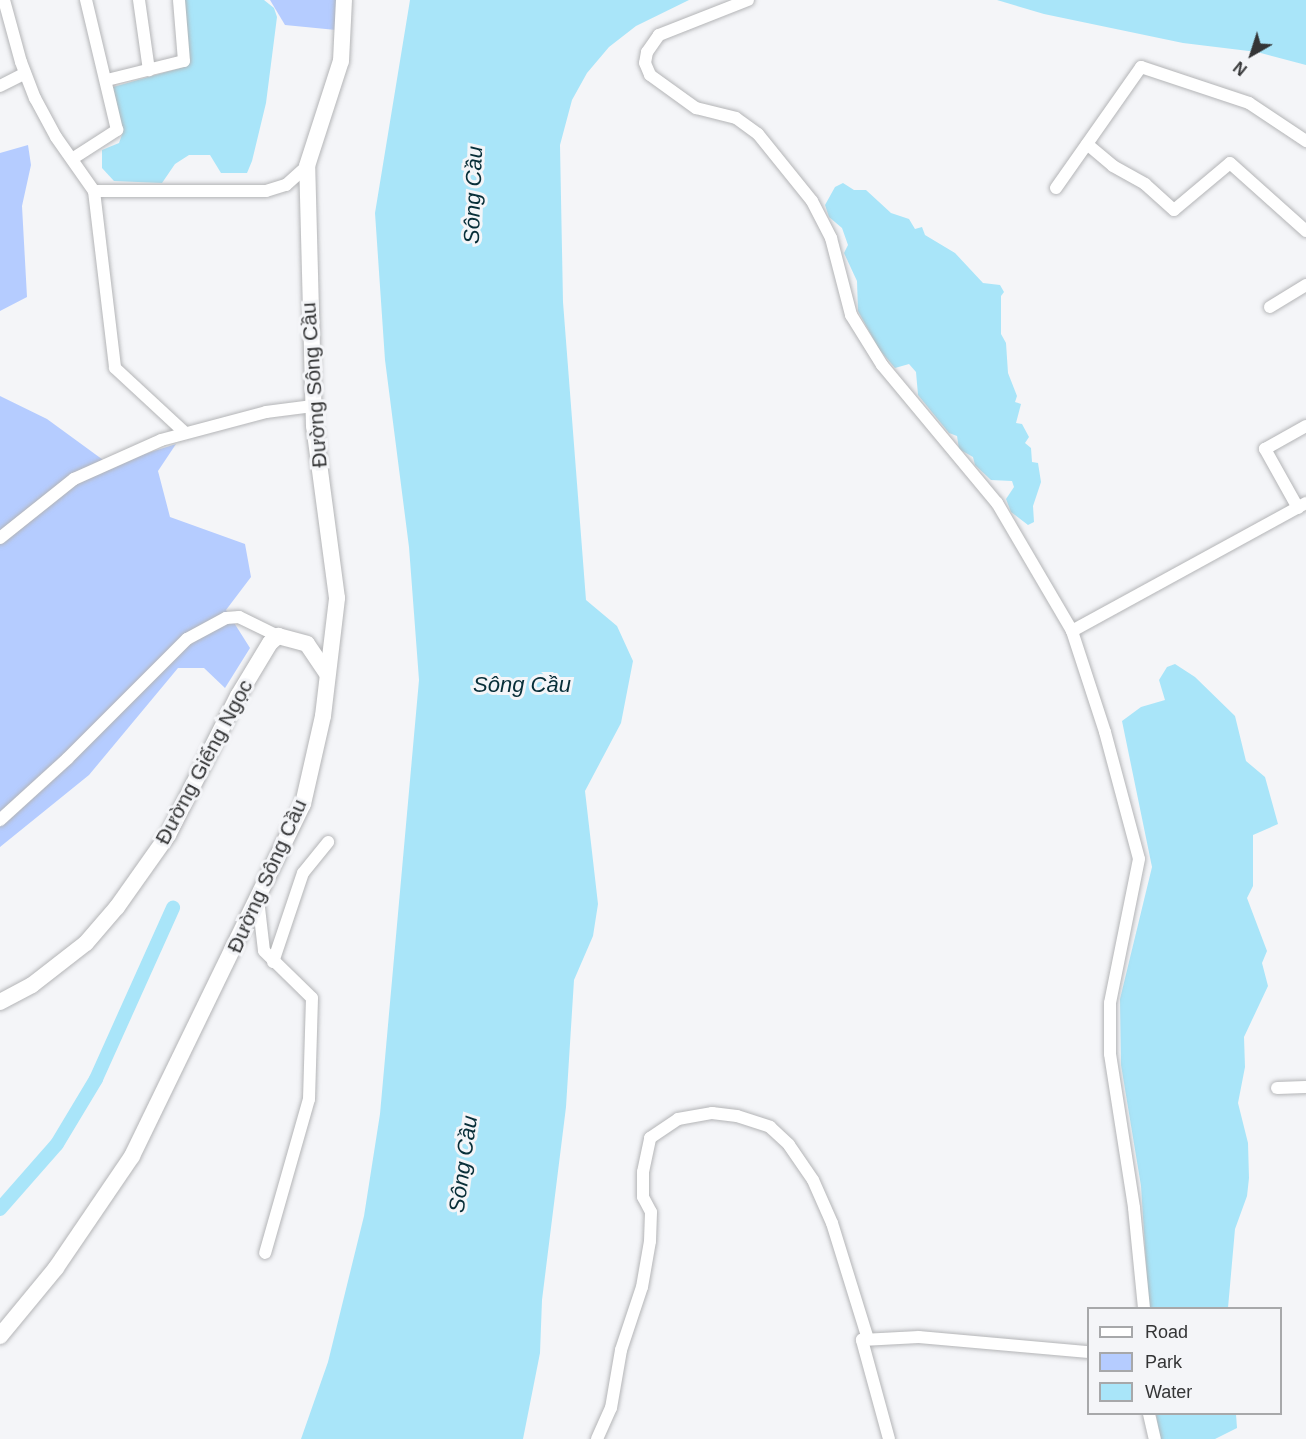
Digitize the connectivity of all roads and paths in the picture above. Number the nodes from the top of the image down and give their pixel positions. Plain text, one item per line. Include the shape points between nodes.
1 (4, 0) edge
2 (86, 0) edge
3 (139, 0) edge
4 (179, 0) edge
5 (344, 0) edge
6 (748, 0) edge
7 (149, 70) junction
8 (25, 73) junction
9 (107, 80) junction
10 (0, 86) edge
11 (1306, 141) edge
12 (1087, 144) junction
13 (72, 159) junction
14 (307, 166) junction
15 (1056, 188) dead end
16 (94, 191) junction
17 (1306, 231) edge
18 (1306, 285) edge
19 (1270, 307) dead end
20 (313, 406) junction
21 (1306, 426) edge
22 (184, 432) junction
23 (1302, 505) edge
24 (0, 538) edge
25 (1072, 631) junction
26 (278, 636) junction
27 (328, 675) junction
28 (0, 820) edge
29 (328, 842) dead end
30 (258, 899) junction
31 (273, 962) junction
32 (0, 1002) edge
33 (1306, 1087) edge
34 (1277, 1088) dead end
35 (265, 1253) dead end
36 (1144, 1307) edge
37 (0, 1336) edge
38 (868, 1339) junction
39 (1087, 1352) edge
40 (1149, 1415) edge
41 (597, 1439) edge
42 (889, 1439) edge
43 (1155, 1439) edge

1 - 8 street
2 - 9 street
3 - 7 street
4 - 7 street via 184,61
5 - 14 main road, Đường Sông Cầu via 341,61
6 - 25 street via 659,35 647,52 645,63 650,75 696,108 736,118 758,134 787,165 831,238 851,315 882,365 997,503
7 - 9 street
8 - 10 street
8 - 13 street via 56,137
9 - 13 street via 117,130
11 - 12 street via 1249,103 1141,67
12 - 15 street
12 - 17 street via 1113,166 1145,184 1174,210 1230,163
13 - 16 street
14 - 16 street via 286,185 266,190
14 - 20 main road, Đường Sông Cầu
16 - 22 street via 115,368
18 - 19 street
20 - 22 street via 266,412
20 - 27 main road, Đường Sông Cầu via 336,598
21 - 23 street via 1265,449
22 - 24 street via 74,479
23 - 25 street
25 - 36 street via 1105,732 1139,859 1110,1003 1110,1054 1134,1208
26 - 27 main road via 307,644
26 - 28 street via 239,616 226,618 186,639 67,759
26 - 32 main road, Đường Giếng Ngọc via 238,696 168,835 117,907 86,944 32,985
27 - 30 main road, Đường Sông Cầu via 303,804
29 - 31 street via 303,873
30 - 31 street via 264,951
30 - 37 main road, Đường Sông Cầu via 132,1155 56,1268
31 - 35 street via 312,998 312,1056 304,1126
33 - 34 street
38 - 39 street via 919,1337
38 - 41 street via 832,1223 813,1180 789,1145 770,1127 737,1116 712,1113 678,1119 650,1138 643,1172 643,1197 651,1212 646,1264 621,1350 611,1408
38 - 42 street via 862,1340
40 - 43 street

